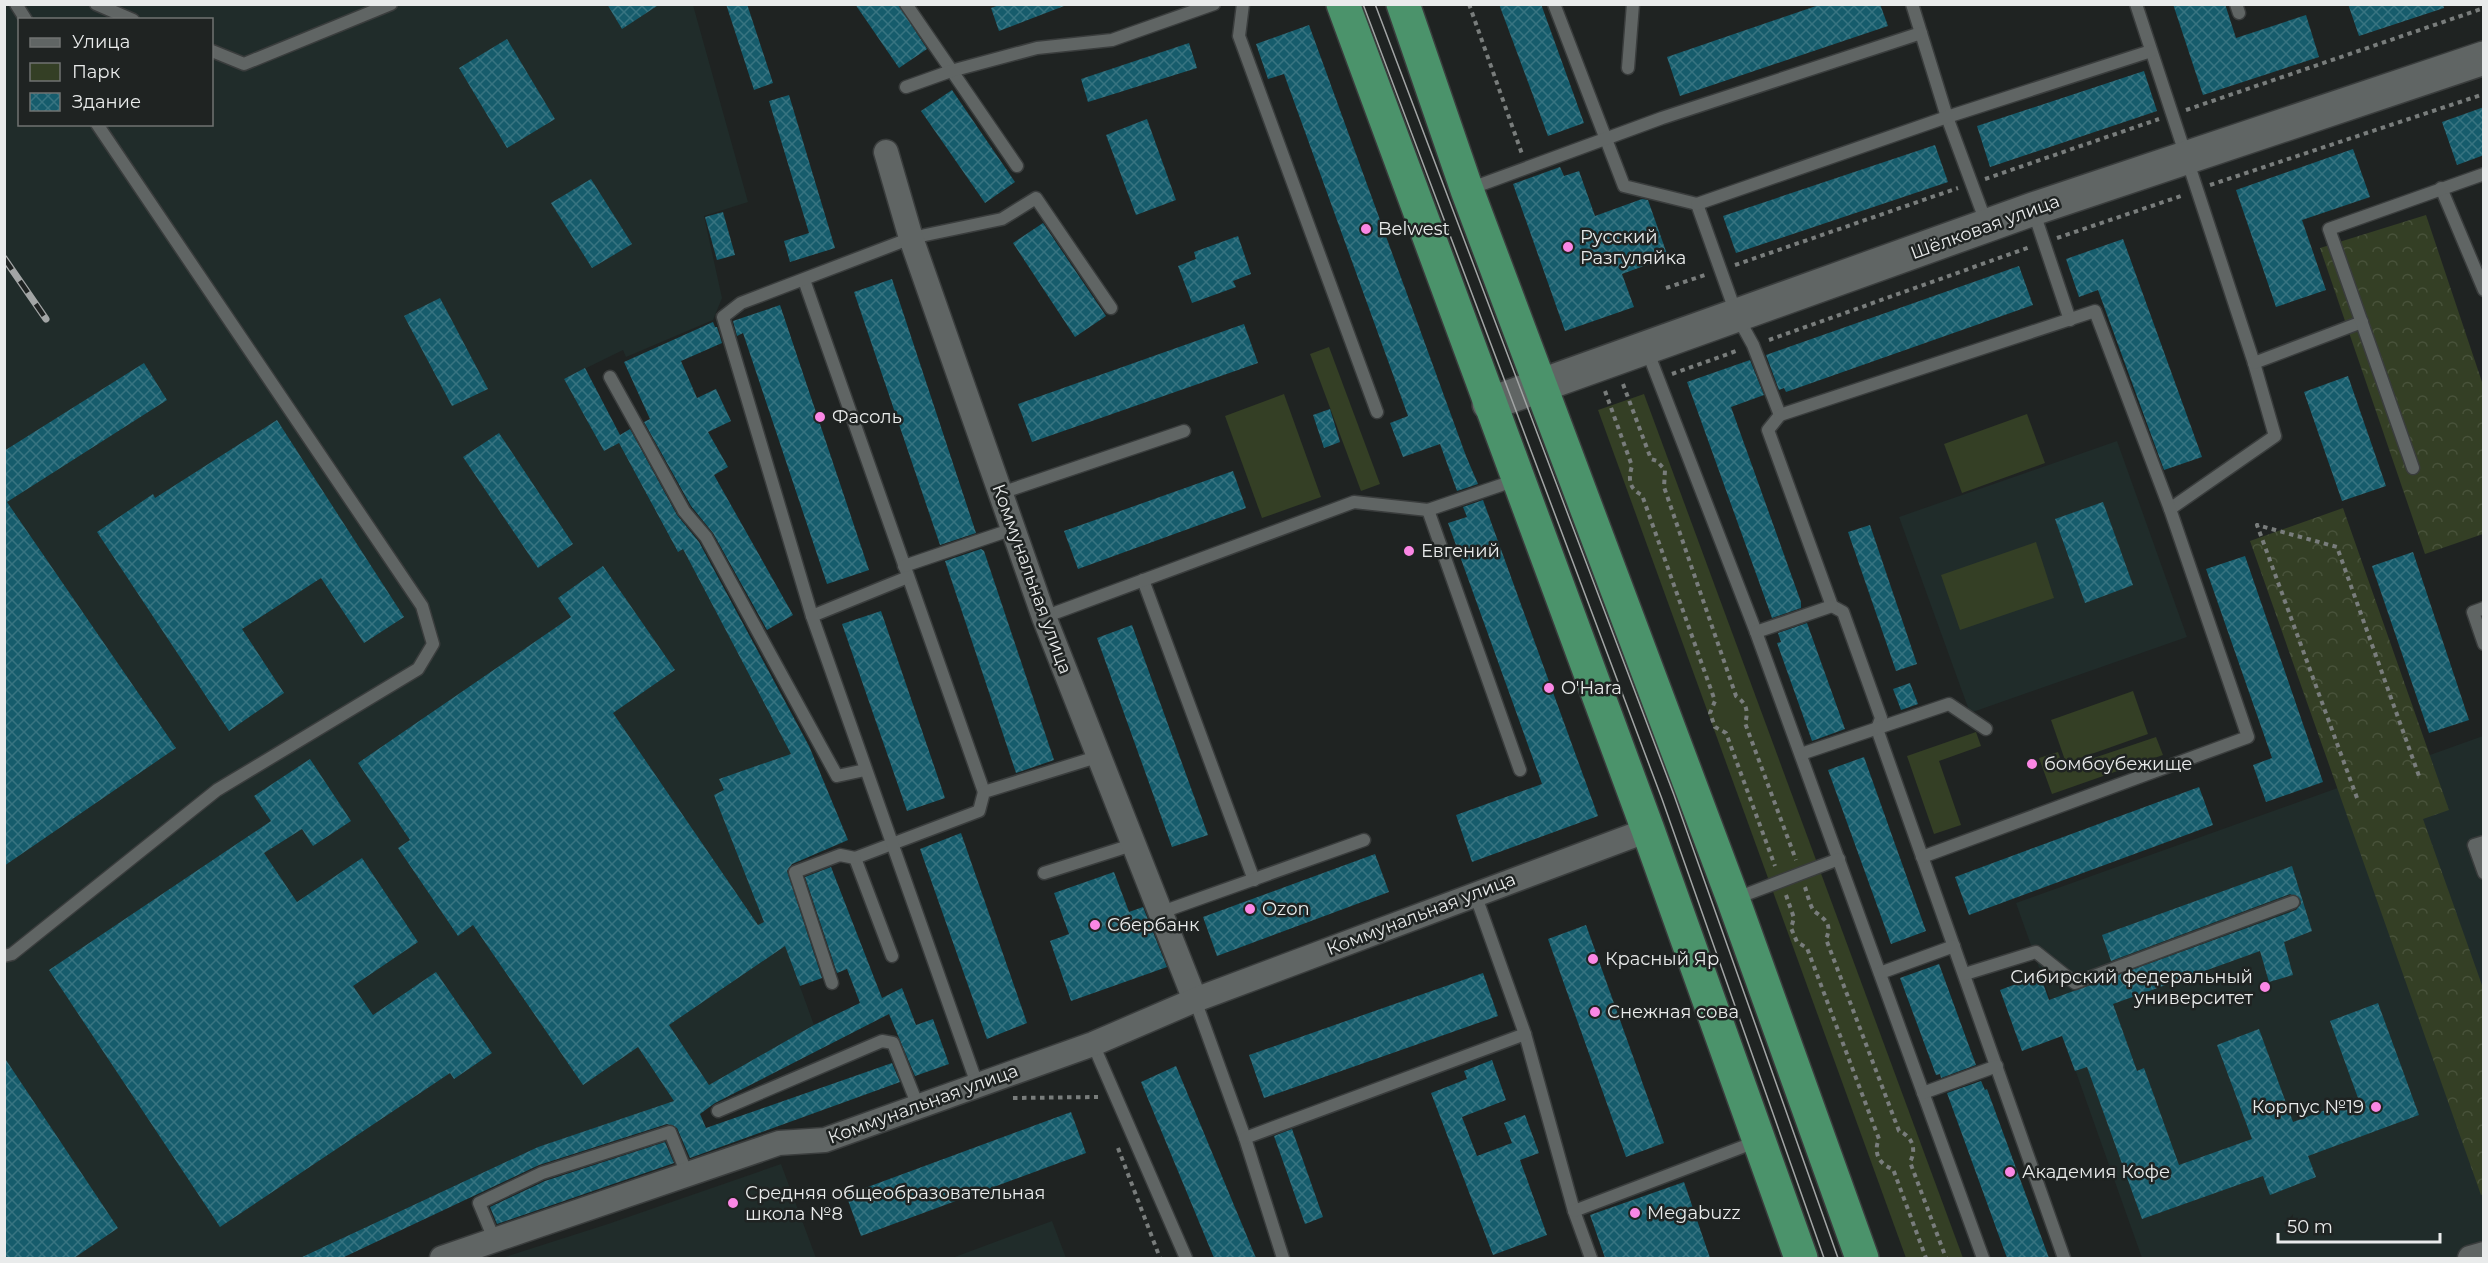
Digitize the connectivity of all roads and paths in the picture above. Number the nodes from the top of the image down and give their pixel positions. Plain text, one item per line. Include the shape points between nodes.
1 (16, 4) edge
2 (96, 4) edge
3 (391, 4) edge
4 (906, 4) edge
5 (1214, 4) edge
6 (1243, 4) edge
7 (1343, 4) edge
8 (1403, 4) edge
9 (1469, 4) edge
10 (1554, 4) edge
11 (1911, 4) edge
12 (2136, 4) edge
13 (1634, 5) edge
14 (2484, 8) edge
15 (1179, 10) edge
16 (25, 18) edge
17 (128, 18) edge
18 (1921, 33) junction
19 (213, 51) edge
20 (2151, 51) junction
21 (2484, 57) edge
22 (1628, 68) dead end
23 (951, 71) junction
24 (906, 87) dead end
25 (2173, 114) junction
26 (1947, 117) junction
27 (98, 126) edge
28 (1605, 140) junction
29 (886, 152) dead end
30 (1523, 156) dead end
31 (2187, 156) junction
32 (1017, 166) dead end
33 (2484, 174) edge
34 (1972, 183) junction
35 (2441, 188) junction
36 (1467, 190) junction
37 (1697, 204) junction
38 (2033, 209) junction
39 (1987, 226) junction
40 (911, 238) junction
41 (1720, 270) junction
42 (804, 280) junction
43 (1666, 288) dead end
44 (2484, 290) edge
45 (1111, 308) dead end
46 (1737, 316) junction
47 (2070, 320) junction
48 (2362, 322) junction
49 (1647, 350) junction
50 (2254, 363) junction
51 (610, 377) dead end
52 (1539, 385) junction
53 (1490, 404) junction
54 (1377, 412) dead end
55 (1780, 415) junction
56 (1184, 431) dead end
57 (2413, 468) dead end
58 (1517, 480) junction
59 (1001, 493) junction
60 (1428, 510) junction
61 (2170, 510) junction
62 (1012, 529) junction
63 (906, 572) junction
64 (1143, 580) junction
65 (1832, 606) junction
66 (2484, 608) edge
67 (812, 616) junction
68 (1044, 617) junction
69 (1756, 632) junction
70 (2484, 644) edge
71 (1876, 729) junction
72 (1986, 729) dead end
73 (1801, 754) junction
74 (1100, 756) junction
75 (865, 770) junction
76 (1520, 770) dead end
77 (2419, 776) dead end
78 (984, 792) junction
79 (2357, 798) dead end
80 (1648, 830) junction
81 (1364, 840) dead end
82 (2484, 842) edge
83 (1135, 844) junction
84 (893, 845) junction
85 (1922, 857) junction
86 (855, 858) junction
87 (1839, 859) junction
88 (1044, 873) dead end
89 (2484, 873) edge
90 (1800, 874) junction
91 (1254, 880) junction
92 (1781, 881) junction
93 (1475, 894) junction
94 (1732, 899) junction
95 (2293, 902) dead end
96 (1162, 912) junction
97 (1954, 946) junction
98 (892, 956) dead end
99 (4, 957) edge
100 (1880, 973) junction
101 (1965, 974) junction
102 (832, 983) dead end
103 (1195, 1000) junction
104 (1525, 1034) junction
105 (1093, 1044) junction
106 (1997, 1066) junction
107 (1004, 1075) junction
108 (977, 1084) junction
109 (1923, 1093) junction
110 (918, 1106) junction
111 (1101, 1106) dead end
112 (718, 1111) dead end
113 (1245, 1138) junction
114 (1114, 1139) dead end
115 (1758, 1141) junction
116 (687, 1173) junction
117 (1574, 1211) junction
118 (495, 1239) junction
119 (2484, 1254) edge
120 (442, 1258) edge
121 (1160, 1258) edge
122 (1185, 1258) edge
123 (1283, 1258) edge
124 (1591, 1258) edge
125 (1801, 1258) edge
126 (1862, 1258) edge
127 (1926, 1258) edge
128 (1946, 1258) edge
129 (1983, 1258) edge
130 (2064, 1258) edge
131 (2470, 1258) edge

1 - 16 lane
2 - 17 lane
3 - 19 lane via 244,64
4 - 23 lane
5 - 15 lane
6 - 54 lane via 1239,36
7 - 53 highway
8 - 36 highway
9 - 30 path
10 - 28 lane
11 - 18 lane
12 - 20 lane
13 - 22 lane
14 - 25 path
15 - 23 lane via 1112,40 1037,48
18 - 26 lane
18 - 28 lane
20 - 25 lane
20 - 26 lane
21 - 31 street, Шёлковая улица
23 - 24 lane
23 - 32 lane
25 - 31 lane
25 - 34 path
26 - 34 lane
26 - 37 lane
27 - 99 lane via 422,606 433,644 418,669 217,790
28 - 36 lane
28 - 37 lane via 1624,186
29 - 40 street, Коммунальная улица
31 - 38 street, Шёлковая улица
31 - 50 lane
33 - 35 lane
34 - 39 lane
34 - 41 path
35 - 44 lane
35 - 48 lane via 2329,229
36 - 52 highway
37 - 41 lane
38 - 39 street, Шёлковая улица
38 - 47 lane
39 - 46 street, Шёлковая улица
40 - 42 lane
40 - 45 lane via 1002,219 1036,198
40 - 59 street, Коммунальная улица
41 - 43 path
41 - 46 lane
42 - 63 lane
42 - 67 lane via 741,303 723,317
46 - 49 street, Шёлковая улица
46 - 55 lane via 1753,345
47 - 55 lane
47 - 61 lane via 2096,311
48 - 50 lane
48 - 57 lane
49 - 52 street, Шёлковая улица
49 - 69 lane
50 - 61 lane via 2275,436
51 - 75 lane via 684,511 706,537 837,776
52 - 53 street, Шёлковая улица
52 - 94 highway
53 - 58 highway
55 - 65 lane via 1768,430
56 - 59 lane
58 - 60 lane
58 - 80 highway
59 - 62 street, Коммунальная улица
60 - 64 lane via 1354,502
60 - 76 lane
61 - 85 lane via 2248,737
62 - 63 lane
62 - 68 street, Коммунальная улица
63 - 67 lane
63 - 78 lane
64 - 68 lane
64 - 91 lane
65 - 69 lane
65 - 71 lane via 1843,612 1881,718
66 - 70 lane via 2473,612
67 - 75 lane
68 - 74 street, Коммунальная улица
69 - 73 lane
71 - 72 lane via 1949,704
71 - 73 lane
71 - 85 lane
73 - 87 lane
74 - 78 lane
74 - 83 street, Коммунальная улица
75 - 84 lane
77 - 79 path via 2337,547 2257,525
78 - 84 lane via 979,811
80 - 93 street, Коммунальная улица
80 - 115 highway
81 - 91 lane
82 - 89 lane via 2474,845
83 - 88 lane
83 - 96 street, Коммунальная улица
84 - 86 lane
84 - 108 lane
85 - 97 lane
86 - 98 lane
86 - 102 lane via 840,855 795,872
87 - 90 lane
87 - 100 lane
90 - 92 lane
90 - 92 path via 1745,723 1748,711 1736,696 1664,488 1665,470 1651,459 1625,383 1604,391 1632,466 1630,484 1642,495 1715,701 1710,713 1715,728 1726,733
90 - 128 path via 1814,910 1827,921 1826,939 1899,1131 1912,1142 1914,1153 1910,1161
91 - 96 lane
92 - 94 lane
92 - 127 path via 1794,918 1791,928 1797,942 1808,948 1879,1139 1876,1152 1882,1163 1893,1169
93 - 103 street, Коммунальная улица
93 - 104 lane
94 - 126 highway
95 - 101 lane via 2075,983 2036,952
96 - 103 street, Коммунальная улица
97 - 100 lane
97 - 101 lane
100 - 109 lane
101 - 106 lane
103 - 105 street, Коммунальная улица
103 - 113 lane
104 - 113 lane
104 - 117 lane
105 - 107 street, Коммунальная улица
105 - 122 lane
106 - 109 lane
106 - 130 lane
107 - 108 street, Коммунальная улица
107 - 111 path via 1012,1098 1097,1096
108 - 110 street, Коммунальная улица
109 - 129 lane
110 - 112 lane via 893,1043 882,1041
110 - 116 street, Коммунальная улица via 825,1140 779,1143
113 - 123 lane
114 - 121 path
115 - 117 lane
115 - 125 highway
116 - 118 street, Коммунальная улица
116 - 118 lane via 670,1132 542,1173 479,1203
117 - 124 lane
118 - 120 street, Коммунальная улица
119 - 131 street

